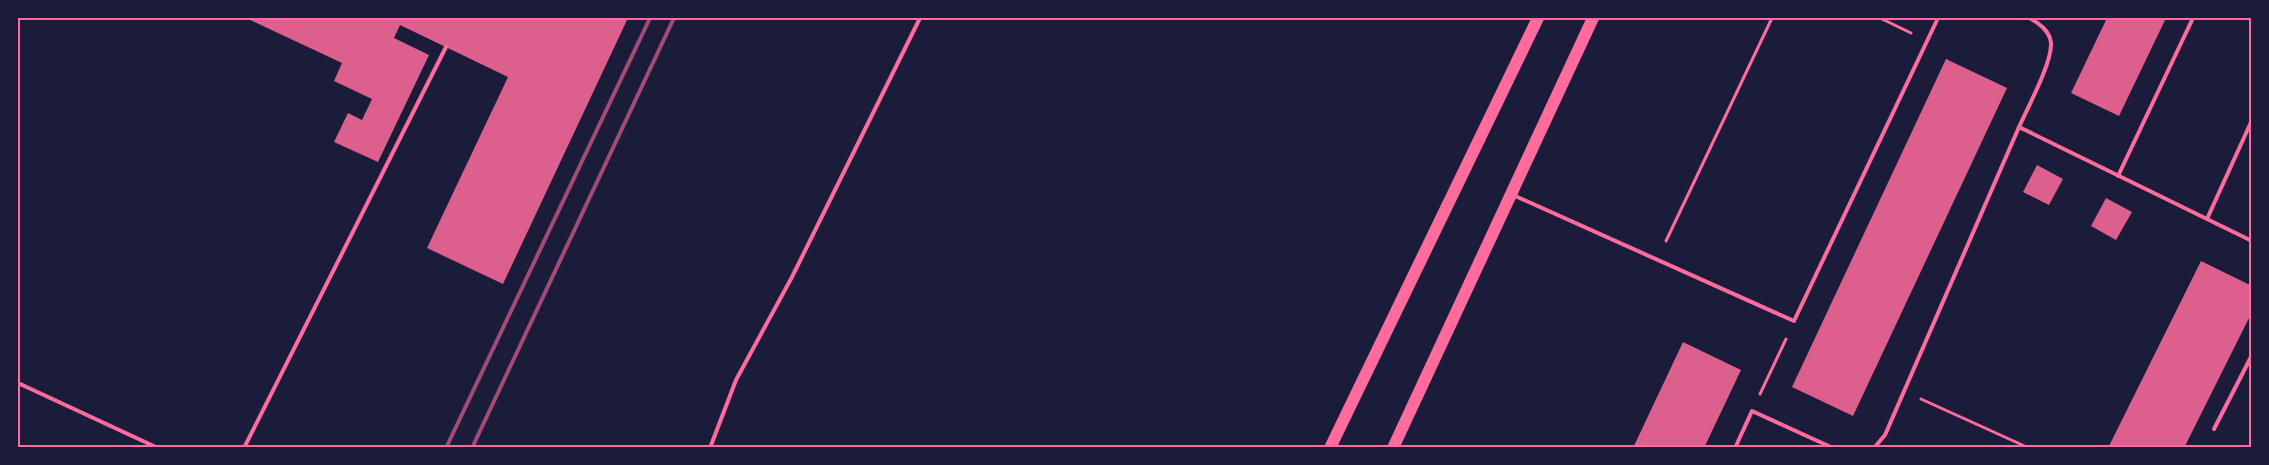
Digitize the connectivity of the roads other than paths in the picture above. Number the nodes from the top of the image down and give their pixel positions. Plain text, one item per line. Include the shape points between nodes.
1 (920, 18) edge
2 (1538, 18) edge
3 (1594, 18) edge
4 (1938, 18) edge
5 (2028, 18) edge
6 (2193, 18) edge
7 (446, 47) dead end
8 (2252, 120) edge
9 (2019, 127) junction
10 (2118, 176) junction
11 (1511, 194) junction
12 (2207, 219) junction
13 (2252, 241) edge
14 (2252, 355) edge
15 (18, 383) edge
16 (2214, 429) dead end
17 (158, 448) edge
18 (244, 448) edge
19 (710, 448) edge
20 (1330, 448) edge
21 (1393, 448) edge
22 (1735, 448) edge
23 (1833, 448) edge
24 (1874, 448) edge

1 - 19 lane via 792,277 736,380
2 - 20 main road
3 - 11 main road
4 - 11 lane via 1794,321
5 - 9 lane via 2044,28 2051,42 2049,58
6 - 10 lane
7 - 18 lane
8 - 12 lane
9 - 10 lane
9 - 24 lane via 1885,436
10 - 12 lane
11 - 21 main road
12 - 13 lane
14 - 16 lane
15 - 17 lane
22 - 23 lane via 1752,411

